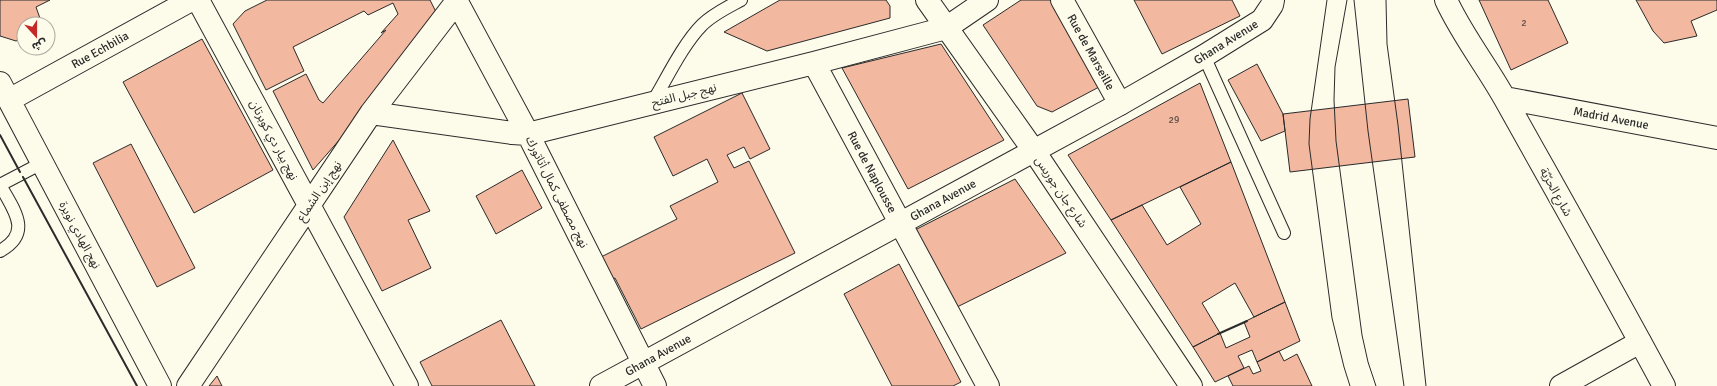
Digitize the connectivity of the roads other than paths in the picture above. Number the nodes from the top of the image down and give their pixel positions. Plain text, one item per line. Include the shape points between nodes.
1 (191, 0) edge
2 (198, 0) edge
3 (741, 0) edge
4 (927, 0) edge
5 (987, 0) edge
6 (1062, 0) edge
7 (1273, 0) edge
8 (1446, 0) edge
9 (1460, 0) edge
10 (457, 1) edge
11 (946, 28) junction
12 (1204, 56) junction
13 (1480, 58) junction
14 (814, 63) junction
15 (4, 92) edge
16 (1505, 98) junction
17 (652, 103) junction
18 (1120, 104) junction
19 (371, 113) junction
20 (528, 134) junction
21 (1717, 138) edge
22 (1034, 151) junction
23 (42, 163) junction
24 (0, 185) edge
25 (310, 206) junction
26 (900, 224) junction
27 (1284, 233) dead end
28 (0, 251) edge
29 (1640, 342) junction
30 (643, 363) junction
31 (160, 386) edge
32 (188, 386) edge
33 (407, 386) edge
34 (601, 386) edge
35 (655, 386) edge
36 (988, 386) edge
37 (1190, 386) edge
38 (1561, 386) edge
39 (1664, 386) edge

1 - 15 street, Rue Echbilia
2 - 25 street, نهج بيار دي كوبرتان
3 - 17 lane via 702,25 686,45
4 - 11 street, شارع جان جوريس
5 - 11 street, نهج جبل الفتح
6 - 18 street, Rue de Marseille
7 - 12 street, Ghana Avenue via 1262,20
8 - 13 street, شارع الحرّيّة
9 - 13 street
10 - 19 street, نهج إبن الشماع
10 - 20 street, نهج مصطفى كمال أتاتورك
11 - 14 street, نهج جبل الفتح
11 - 22 street, شارع جان جوريس
12 - 18 street, Ghana Avenue
12 - 27 lane
13 - 16 street, شارع الحرّيّة
14 - 17 street, نهج جبل الفتح
14 - 26 street, Rue de Naplousse
15 - 23 street, نهج الهادي نويرة
16 - 21 street, Madrid Avenue
16 - 29 street, شارع الحرّيّة
17 - 20 street, نهج جبل الفتح
18 - 22 street, Ghana Avenue
19 - 20 street, نهج جبل الفتح
19 - 25 street, نهج إبن الشماع
20 - 30 street, نهج مصطفى كمال أتاتورك
22 - 26 street, Ghana Avenue
22 - 37 street, شارع جان جوريس
23 - 24 lane
23 - 31 street, نهج الهادي نويرة
24 - 28 lane via 11,203 19,225 18,236
25 - 32 street, نهج إبن الشماع
25 - 33 street, نهج بيار دي كوبرتان
26 - 30 street, Ghana Avenue
26 - 36 street, Rue de Naplousse
29 - 38 street
29 - 39 street, شارع الحرّيّة
30 - 34 street, Ghana Avenue
30 - 35 street, نهج مصطفى كمال أتاتورك

